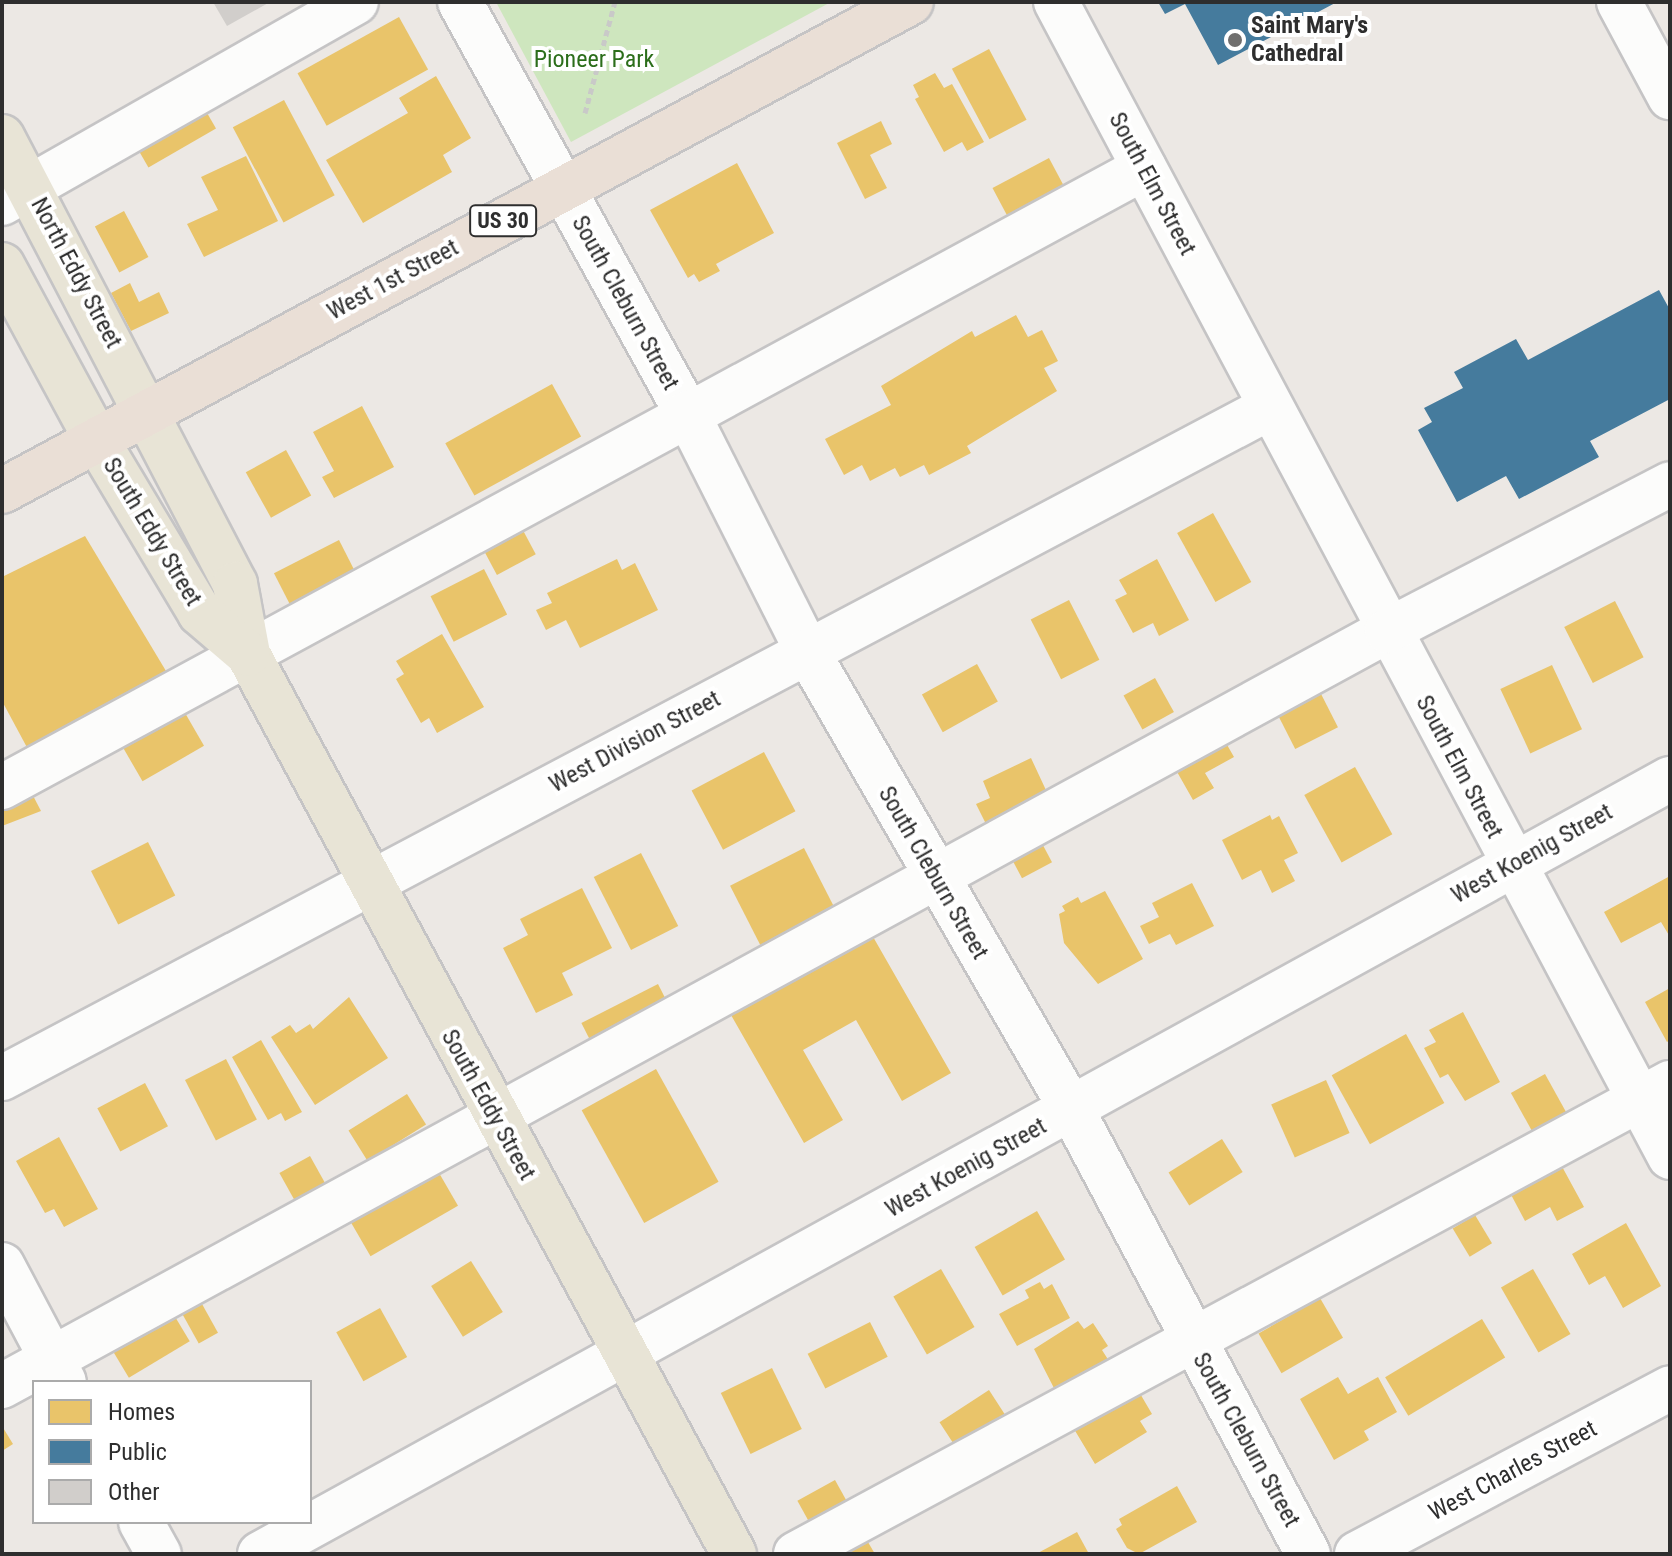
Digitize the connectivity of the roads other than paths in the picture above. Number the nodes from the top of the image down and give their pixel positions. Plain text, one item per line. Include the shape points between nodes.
1 (356, 2) edge
2 (460, 2) edge
3 (911, 2) edge
4 (1056, 2) edge
5 (1619, 2) edge
6 (1670, 97) edge
7 (2, 137) edge
8 (1144, 168) junction
9 (562, 189) junction
10 (16, 195) edge
11 (2, 265) edge
12 (1269, 408) junction
13 (147, 411) junction
14 (687, 413) junction
15 (96, 439) junction
16 (1670, 484) edge
17 (2, 491) edge
18 (1387, 631) junction
19 (807, 651) junction
20 (248, 654) junction
21 (1670, 779) edge
22 (2, 787) edge
23 (1511, 865) junction
24 (934, 877) junction
25 (368, 882) junction
26 (2, 1078) edge
27 (1654, 1091) edge
28 (1072, 1110) junction
29 (494, 1117) junction
30 (1670, 1157) edge
31 (2, 1265) edge
32 (1192, 1341) junction
33 (626, 1356) junction
34 (58, 1370) edge
35 (2, 1386) edge
36 (1670, 1388) edge
37 (142, 1524) edge
38 (159, 1554) edge
39 (260, 1554) edge
40 (734, 1554) edge
41 (796, 1554) edge
42 (1308, 1554) edge
43 (1357, 1554) edge

1 - 10 street
2 - 9 street, South Cleburn Street
3 - 9 highway, West 1st Street / US 30
4 - 8 street, South Elm Street
5 - 6 street
7 - 10 main road, North Eddy Street
8 - 12 street, South Elm Street
8 - 14 street
9 - 13 highway, West 1st Street / US 30
9 - 14 street, South Cleburn Street
10 - 13 main road, North Eddy Street
11 - 15 main road
12 - 18 street, South Elm Street
12 - 19 street, West Division Street
13 - 15 highway, West 1st Street / US 30
13 - 20 main road, South Eddy Street via 235,584
14 - 19 street, South Cleburn Street
14 - 20 street
15 - 17 highway, West 1st Street / US 30
15 - 20 main road, South Eddy Street via 200,613
16 - 18 street
18 - 23 street, South Elm Street
18 - 24 street
19 - 24 street, South Cleburn Street
19 - 25 street, West Division Street
20 - 22 street
20 - 25 main road, South Eddy Street
21 - 23 street, West Koenig Street
23 - 27 street, South Elm Street
23 - 28 street, West Koenig Street
24 - 28 street, South Cleburn Street
24 - 29 street
25 - 26 street, West Division Street
25 - 29 main road, South Eddy Street
27 - 30 street, South Elm Street
27 - 32 street
28 - 32 street, South Cleburn Street
28 - 33 street, West Koenig Street
29 - 33 main road, South Eddy Street
29 - 34 street
31 - 34 street
32 - 41 street
32 - 42 street, South Cleburn Street
33 - 39 street, West Koenig Street
33 - 40 main road, South Eddy Street
34 - 35 street
36 - 43 street, West Charles Street
37 - 38 street

